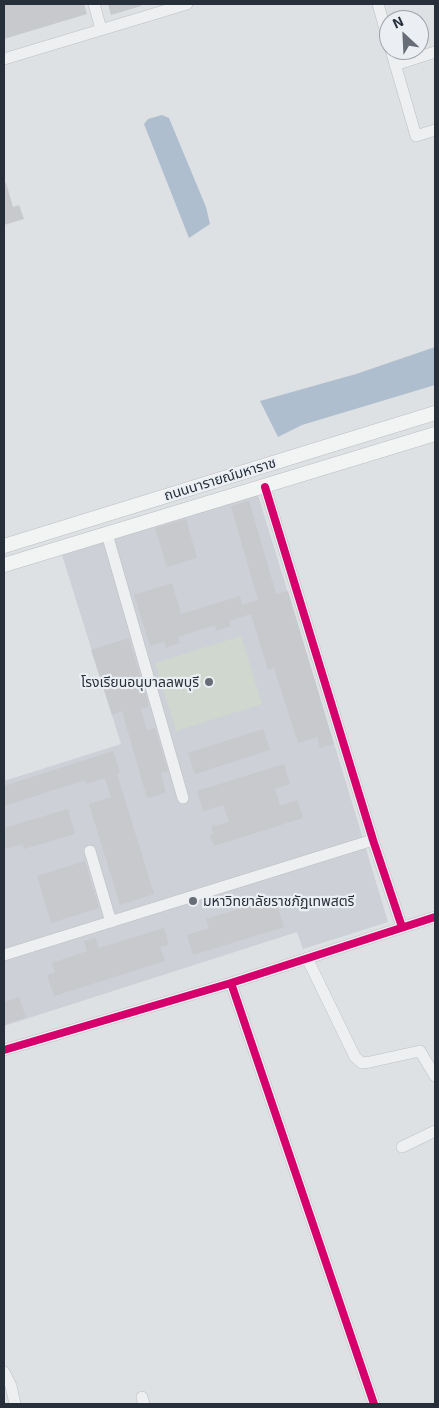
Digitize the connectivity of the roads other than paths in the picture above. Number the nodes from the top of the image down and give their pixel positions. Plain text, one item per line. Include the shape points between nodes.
1 (94, 4) edge
2 (187, 4) edge
3 (101, 30) junction
4 (435, 52) edge
5 (4, 59) edge
6 (394, 60) edge
7 (395, 65) junction
8 (435, 130) edge
9 (435, 413) edge
10 (435, 434) edge
11 (265, 487) junction
12 (107, 534) junction
13 (4, 546) edge
14 (4, 565) edge
15 (183, 798) dead end
16 (374, 840) junction
17 (90, 851) dead end
18 (435, 917) edge
19 (111, 922) junction
20 (402, 927) junction
21 (4, 955) edge
22 (307, 958) junction
23 (231, 983) junction
24 (4, 1050) edge
25 (435, 1076) edge
26 (435, 1131) edge
27 (402, 1147) dead end
28 (4, 1372) edge
29 (15, 1404) edge
30 (374, 1404) edge

1 - 3 street
2 - 3 street
3 - 5 street
4 - 7 street
6 - 7 street
7 - 8 street via 416,136
9 - 13 main road, ถนนนารายณ์มหาราช
10 - 11 main road, ถนนนารายณ์มหาราช
11 - 12 main road, ถนนนารายณ์มหาราช
11 - 16 street
12 - 14 main road, ถนนนารายณ์มหาราช
12 - 15 street
16 - 19 street
16 - 20 street
17 - 19 street
18 - 20 street
19 - 21 street
20 - 22 street
22 - 23 street
22 - 25 street via 355,1058 362,1063 420,1051
23 - 24 street
23 - 30 street
26 - 27 street
28 - 29 street

